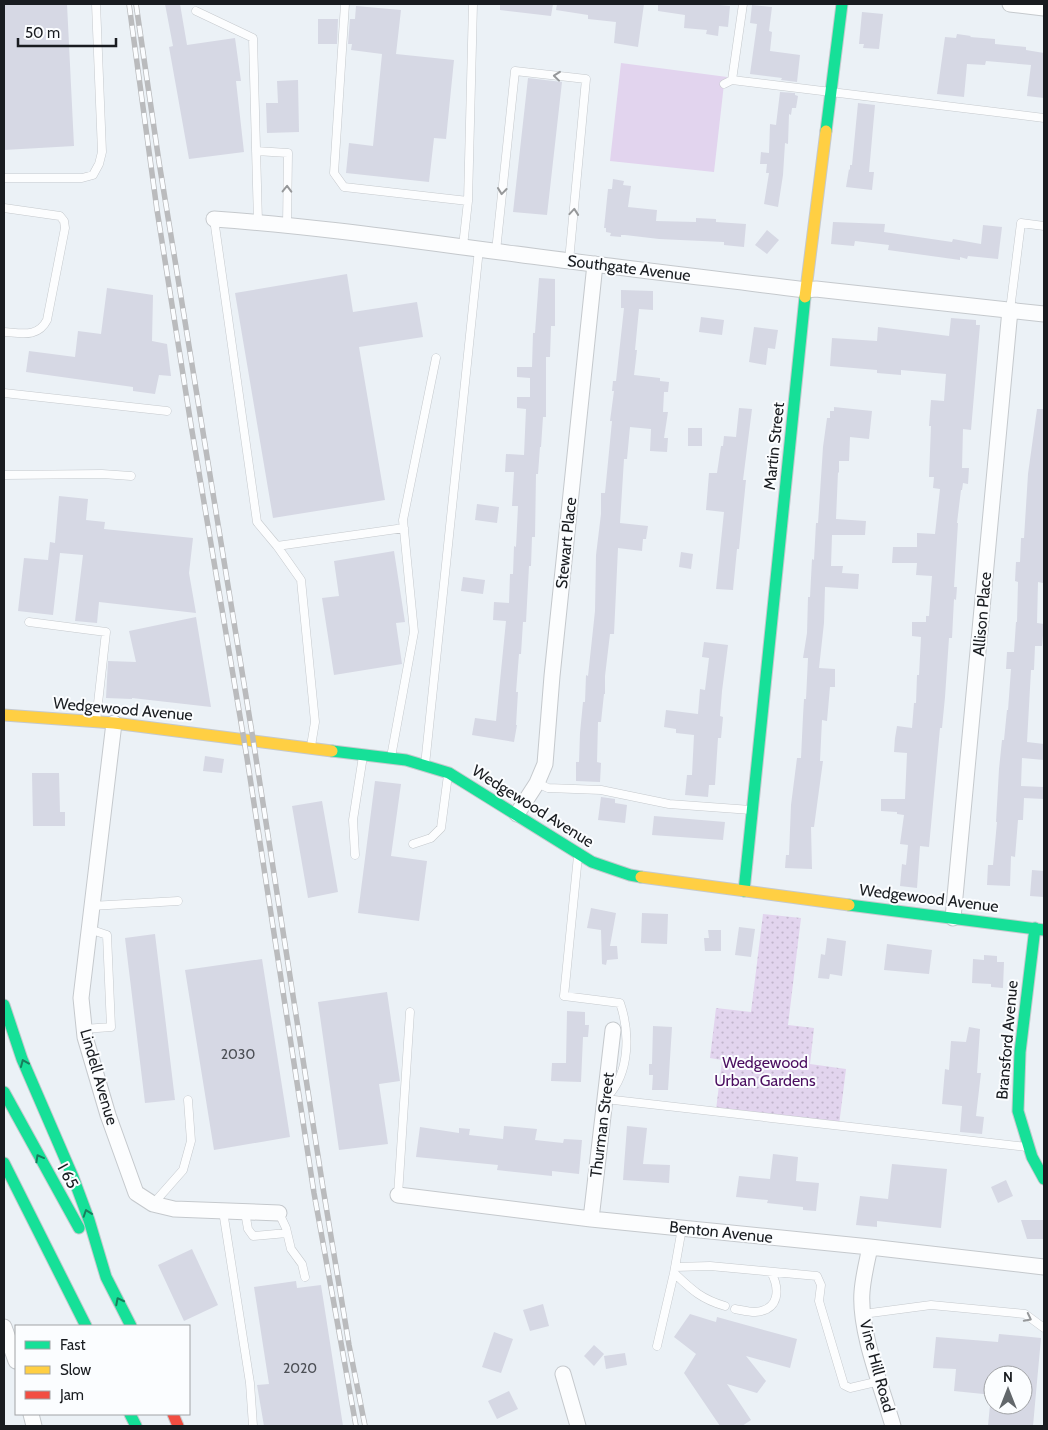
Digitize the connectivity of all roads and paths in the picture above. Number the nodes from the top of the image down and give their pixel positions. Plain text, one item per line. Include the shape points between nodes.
1 (96, 4) edge
2 (345, 4) edge
3 (473, 4) edge
4 (743, 4) edge
5 (842, 4) edge
6 (1010, 4) edge
7 (1044, 8) edge
8 (196, 11) dead end
9 (831, 92) junction
10 (1044, 118) edge
11 (256, 150) junction
12 (4, 178) edge
13 (468, 201) junction
14 (4, 208) edge
15 (214, 219) joint
16 (258, 222) junction
17 (287, 225) junction
18 (1044, 226) edge
19 (463, 246) junction
20 (479, 249) junction
21 (496, 251) junction
22 (570, 261) junction
23 (595, 264) junction
24 (806, 290) junction
25 (1010, 310) junction
26 (1044, 314) edge
27 (4, 332) edge
28 (436, 358) dead end
29 (4, 392) edge
30 (167, 411) dead end
31 (4, 475) edge
32 (131, 476) dead end
33 (404, 528) junction
34 (277, 546) junction
35 (29, 622) dead end
36 (4, 715) edge
37 (96, 721) junction
38 (114, 723) junction
39 (310, 748) junction
40 (363, 754) junction
41 (391, 757) junction
42 (425, 765) junction
43 (449, 773) junction
44 (536, 783) junction
45 (753, 810) junction
46 (517, 814) junction
47 (413, 844) dead end
48 (355, 854) dead end
49 (578, 854) junction
50 (744, 892) junction
51 (178, 901) dead end
52 (91, 906) junction
53 (953, 918) junction
54 (89, 929) junction
55 (1040, 929) edge
56 (4, 1005) edge
57 (410, 1012) dead end
58 (84, 1029) junction
59 (613, 1030) dead end
60 (4, 1092) edge
61 (605, 1099) junction
62 (188, 1100) dead end
63 (1029, 1147) junction
64 (4, 1163) edge
65 (1044, 1179) edge
66 (4, 1186) edge
67 (398, 1195) joint
68 (153, 1204) junction
69 (223, 1211) junction
70 (245, 1212) junction
71 (279, 1213) joint
72 (591, 1219) junction
73 (682, 1228) junction
74 (287, 1233) junction
75 (870, 1247) junction
76 (1044, 1267) edge
77 (675, 1270) junction
78 (771, 1272) junction
79 (106, 1277) junction
80 (305, 1277) dead end
81 (73, 1300) junction
82 (725, 1306) dead end
83 (735, 1309) dead end
84 (863, 1314) junction
85 (86, 1325) edge
86 (130, 1325) edge
87 (4, 1327) edge
88 (1044, 1328) edge
89 (657, 1346) dead end
90 (15, 1357) edge
91 (563, 1374) dead end
92 (880, 1381) junction
93 (253, 1426) edge
94 (578, 1426) edge
95 (893, 1426) edge

1 - 12 lane via 102,152 99,164 93,175 82,178
2 - 13 lane via 334,173 344,187
3 - 13 lane
4 - 9 lane via 728,82
5 - 9 main road, Martin Street
6 - 7 street
8 - 11 lane via 253,38
9 - 10 lane
9 - 24 main road, Martin Street
11 - 16 lane
17 -> 11 lane via 288,153
13 - 19 lane
14 - 27 lane via 60,216 64,221 47,320 33,333
15 - 16 street, Southgate Avenue
15 - 34 lane via 257,522
16 - 17 street, Southgate Avenue
17 - 19 street, Southgate Avenue
18 - 25 lane via 1021,223
19 - 20 street, Southgate Avenue
20 - 21 street, Southgate Avenue
20 - 42 lane
21 - 22 street, Southgate Avenue
22 -> 21 lane via 586,79 515,71
22 - 23 street, Southgate Avenue
23 - 24 street, Southgate Avenue
23 - 44 street, Stewart Place via 552,676 550,723 545,764
24 - 25 street, Southgate Avenue
24 - 45 main road, Martin Street
25 - 26 street, Southgate Avenue
25 - 53 street, Allison Place
28 - 33 lane
29 - 30 lane
31 - 32 lane
33 - 34 lane
33 - 41 lane via 414,632
34 - 39 lane via 300,580 315,722
35 - 37 lane via 106,632
36 - 37 main road, Wedgewood Avenue
37 - 38 main road, Wedgewood Avenue
38 - 39 main road, Wedgewood Avenue
38 - 52 street, Lindell Avenue
39 - 40 main road, Wedgewood Avenue
40 - 41 main road, Wedgewood Avenue
40 - 48 lane via 353,820
41 - 42 main road, Wedgewood Avenue
42 - 43 main road, Wedgewood Avenue
43 - 46 main road, Wedgewood Avenue
43 - 47 lane via 441,828 431,838
44 - 45 lane via 548,788 600,790 669,804
44 - 46 street, Stewart Place
45 - 50 main road, Martin Street
46 - 49 main road, Wedgewood Avenue
49 - 50 main road, Wedgewood Avenue via 630,874
49 - 61 lane via 564,996 620,1003 627,1028 624,1061 616,1087
50 - 53 main road, Wedgewood Avenue
51 - 52 lane
52 - 54 street, Lindell Avenue
53 - 55 main road, Wedgewood Avenue
54 - 58 street, Lindell Avenue via 81,998
54 - 58 lane via 107,935 111,1027
55 - 63 main road, Bransford Avenue via 1020,1052 1018,1111
79 -> 56 main road via 73,1176 22,1059
57 - 67 lane
58 - 68 street, Lindell Avenue via 108,1116 136,1194
59 - 61 street, Thurman Street
79 -> 60 main road, I 65 / I 65
61 - 63 lane
61 - 72 street, Thurman Street
62 - 68 lane via 191,1141 183,1170
63 - 65 main road, Bransford Avenue
64 - 81 main road
66 - 81 main road
67 - 72 street, Benton Avenue
68 - 69 street, Lindell Avenue via 174,1209
69 - 70 street, Lindell Avenue
69 - 93 lane via 250,1383
70 - 71 street, Lindell Avenue
70 - 74 lane via 248,1229 253,1236
71 - 74 lane
72 - 73 street, Benton Avenue
73 - 75 street, Benton Avenue
73 - 77 lane
74 - 80 lane
75 - 76 street, Benton Avenue
75 - 84 street, Vine Hill Road via 862,1293
77 - 78 lane via 710,1266
77 - 82 lane via 699,1296
77 - 89 lane
78 - 83 lane via 778,1284 777,1298 770,1307 755,1312
78 - 92 lane via 817,1276 821,1285 819,1301 844,1385 850,1388
86 -> 79 main road, I 65
81 - 85 main road
84 -> 88 lane via 931,1305 1025,1314
84 - 92 street, Vine Hill Road
87 - 90 street
91 - 94 street
92 - 95 street, Vine Hill Road

